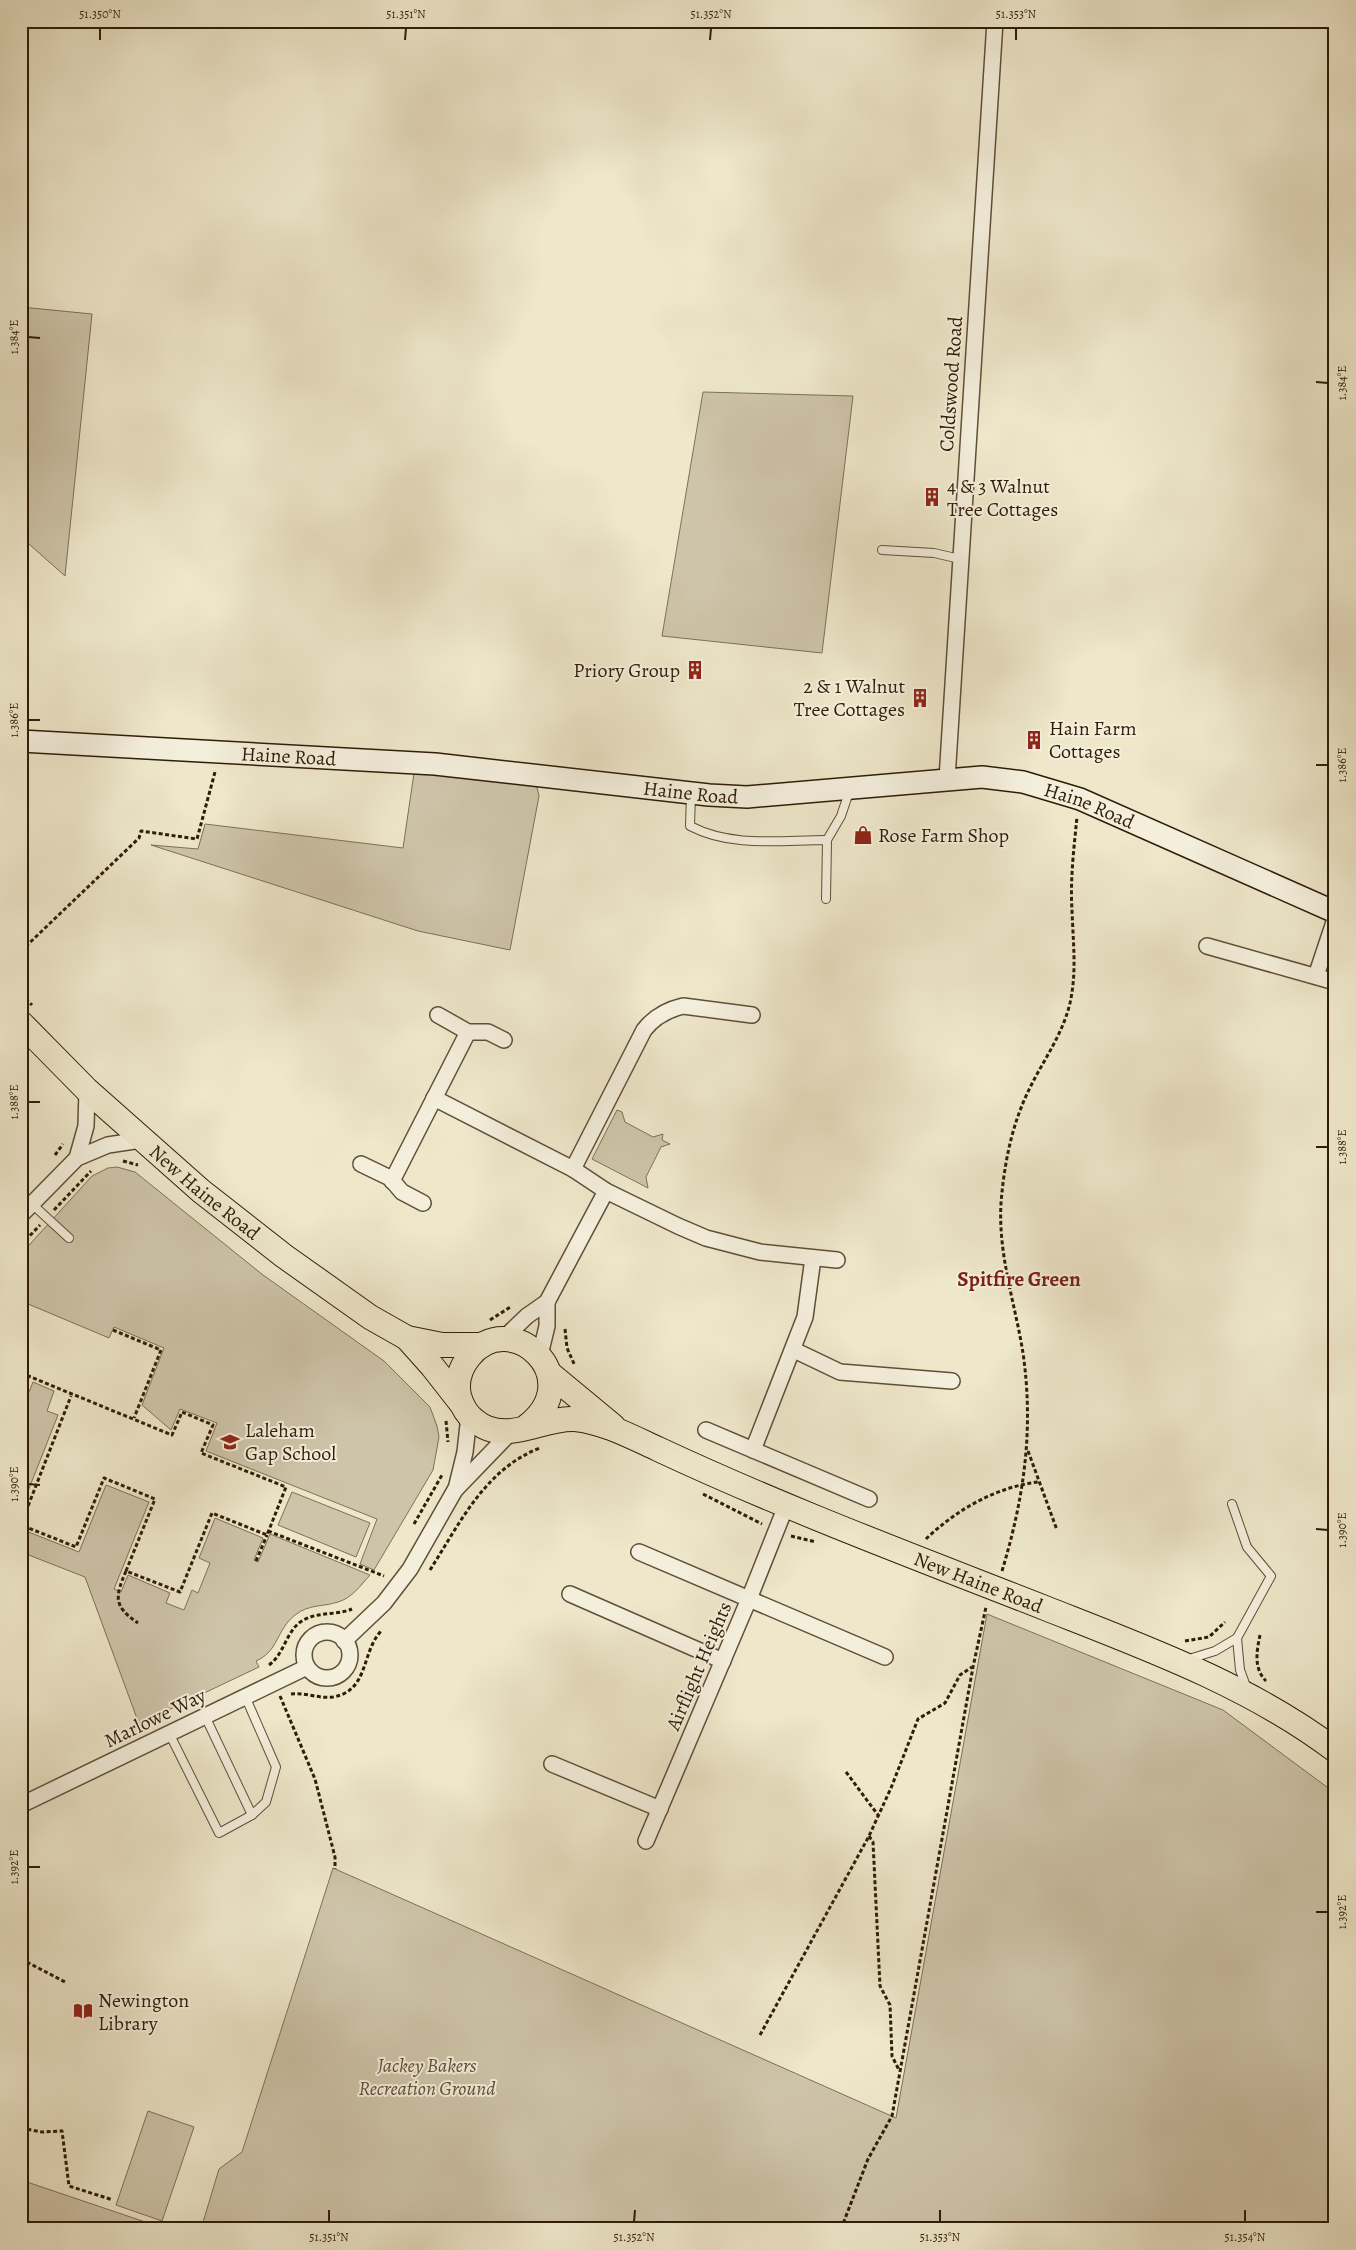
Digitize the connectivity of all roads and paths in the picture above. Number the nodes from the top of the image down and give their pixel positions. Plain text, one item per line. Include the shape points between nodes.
1 (995, 21) edge
2 (882, 550) dead end
3 (960, 559) junction
4 (21, 740) edge
5 (220, 753) junction
6 (947, 779) junction
7 (850, 790) junction
8 (691, 793) junction
9 (1080, 799) junction
10 (827, 840) junction
11 (826, 899) dead end
12 (1335, 912) edge
13 (1335, 919) edge
14 (1207, 946) dead end
15 (21, 951) edge
16 (1316, 976) junction
17 (1335, 982) edge
18 (21, 994) edge
19 (28, 1015) edge
20 (438, 1015) dead end
21 (752, 1015) dead end
22 (468, 1032) junction
23 (504, 1040) dead end
24 (87, 1090) junction
25 (434, 1098) junction
26 (141, 1140) junction
27 (64, 1142) dead end
28 (54, 1156) dead end
29 (77, 1158) junction
30 (118, 1161) dead end
31 (361, 1164) dead end
32 (143, 1166) dead end
33 (94, 1169) dead end
34 (573, 1169) junction
35 (392, 1180) junction
36 (606, 1192) junction
37 (423, 1203) dead end
38 (26, 1210) edge
39 (47, 1218) junction
40 (69, 1238) dead end
41 (21, 1245) edge
42 (813, 1258) junction
43 (837, 1260) dead end
44 (547, 1302) junction
45 (516, 1303) dead end
46 (113, 1330) dead end
47 (490, 1336) junction
48 (406, 1338) junction
49 (794, 1350) junction
50 (544, 1364) junction
51 (21, 1373) edge
52 (952, 1381) dead end
53 (71, 1396) dead end
54 (458, 1412) junction
55 (134, 1418) junction
56 (519, 1430) junction
57 (616, 1430) junction
58 (706, 1430) dead end
59 (1028, 1449) junction
60 (753, 1450) junction
61 (447, 1452) dead end
62 (444, 1471) dead end
63 (1038, 1482) junction
64 (1023, 1484) junction
65 (455, 1490) junction
66 (869, 1500) dead end
67 (1232, 1504) dead end
68 (786, 1506) junction
69 (21, 1525) edge
70 (1057, 1530) dead end
71 (268, 1533) junction
72 (409, 1533) dead end
73 (922, 1543) dead end
74 (639, 1552) dead end
75 (256, 1561) dead end
76 (126, 1571) junction
77 (1002, 1573) dead end
78 (380, 1583) dead end
79 (570, 1594) dead end
80 (750, 1599) junction
81 (987, 1604) dead end
82 (356, 1607) dead end
83 (138, 1623) dead end
84 (1260, 1634) dead end
85 (1237, 1638) junction
86 (344, 1641) junction
87 (885, 1657) dead end
88 (723, 1661) junction
89 (1178, 1662) junction
90 (973, 1666) junction
91 (307, 1667) junction
92 (277, 1689) junction
93 (1259, 1690) junction
94 (245, 1696) junction
95 (205, 1716) junction
96 (169, 1733) junction
97 (1335, 1750) edge
98 (552, 1764) dead end
99 (21, 1770) edge
100 (846, 1772) dead end
101 (27, 1782) dead end
102 (21, 1805) edge
103 (660, 1809) junction
104 (252, 1815) junction
105 (878, 1815) junction
106 (868, 1836) junction
107 (646, 1841) dead end
108 (336, 1869) dead end
109 (21, 1959) edge
110 (67, 1982) dead end
111 (760, 2035) dead end
112 (900, 2071) junction
113 (21, 2128) edge
114 (113, 2200) dead end
115 (841, 2229) edge

1 - 3 street, Coldswood Road
2 - 3 lane via 934,553
3 - 6 street, Coldswood Road
4 - 5 street, Haine Road
5 - 8 street, Haine Road via 434,764
5 - 15 path via 197,839 141,831 138,838
6 - 7 street, Haine Road
6 - 9 street, Haine Road via 982,777 1023,782
7 - 8 street, Haine Road via 747,797
7 - 10 lane via 841,816
8 - 10 lane via 690,826 708,835 733,840
9 - 12 street, Haine Road
9 - 59 path via 1071,889 1075,965 1070,1004 1055,1044 1016,1121 1002,1195 1001,1233 1026,1384
10 - 11 lane
13 - 16 street
14 - 16 street
16 - 17 street
18 - 19 path
19 - 24 main road, New Haine Road
20 - 22 street
21 - 34 street via 683,1006 656,1017 644,1030
22 - 23 street via 488,1032
22 - 25 street
24 - 26 main road, New Haine Road
24 - 29 street via 86,1126
25 - 34 street
25 - 35 street
26 - 29 street via 108,1145
26 - 48 main road, New Haine Road via 284,1256 370,1317
27 - 28 path
29 - 38 street
30 - 32 path
31 - 35 street
33 - 39 path
34 - 36 street
35 - 37 street via 402,1192
36 - 42 street via 706,1238 760,1252
36 - 44 street
38 - 39 lane
39 - 40 lane
39 - 41 path
42 - 43 street
42 - 49 street via 805,1317
44 - 47 street
44 - 50 street
45 - 47 path
46 - 55 path via 161,1350
47 - 48 main road, New Haine Road via 442,1345
47 - 50 main road, New Haine Road via 523,1344
47 - 54 main road via 463,1365 458,1379
48 - 54 main road, New Haine Road via 432,1366
49 - 52 street via 840,1372
49 - 60 street
50 - 56 main road via 551,1388 547,1404 539,1418
50 - 57 main road, New Haine Road
51 - 55 path
53 - 69 path
54 - 56 main road, New Haine Road via 495,1432
54 - 61 path via 446,1422
54 - 65 street via 466,1452
55 - 71 path via 172,1435 182,1412 213,1424 201,1453 286,1487
56 - 57 main road, New Haine Road via 574,1419
56 - 65 street
57 - 68 main road, New Haine Road
58 - 60 street
59 - 63 path
59 - 64 path
60 - 66 street
62 - 72 path
63 - 64 path
63 - 70 path
64 - 73 path via 971,1506 939,1527
64 - 77 path
65 - 86 street via 410,1569 384,1603
67 - 85 lane via 1247,1547 1270,1576
68 - 80 street, Airflight Heights
68 - 89 main road, New Haine Road
69 - 76 path via 76,1547 104,1478 156,1499
71 - 75 path
71 - 76 path via 212,1513 180,1592
71 - 78 path via 386,1576
74 - 80 street
76 - 83 path via 118,1591 118,1602 123,1612
79 - 88 street
80 - 87 street
80 - 88 street, Airflight Heights
81 - 90 path
82 - 92 path via 343,1613 311,1616 290,1633 276,1660 266,1668
84 - 93 path via 1256,1655 1262,1677
85 - 89 lane via 1202,1656
85 - 93 lane via 1240,1670
86 - 91 street via 324,1633 310,1639 304,1652
86 - 91 street via 348,1647 348,1662 340,1674 318,1677
88 - 103 street, Airflight Heights
89 - 93 main road, New Haine Road
90 - 105 path via 960,1676 945,1703 918,1719
90 - 112 path
91 - 92 street, Marlowe Way
92 - 94 street, Marlowe Way
92 - 108 path via 315,1779
93 - 97 main road, New Haine Road
94 - 95 street, Marlowe Way
94 - 104 lane via 276,1767 266,1802
95 - 96 street, Marlowe Way
95 - 104 lane
96 - 102 street, Marlowe Way
96 - 104 lane via 219,1833
98 - 103 street
99 - 101 path
100 - 105 path
103 - 107 street, Airflight Heights
105 - 106 path
106 - 111 path
106 - 112 path via 873,1842 880,1986 890,2005 892,2056
109 - 110 path
112 - 115 path via 892,2116 868,2159
113 - 114 path via 62,2131 68,2186

